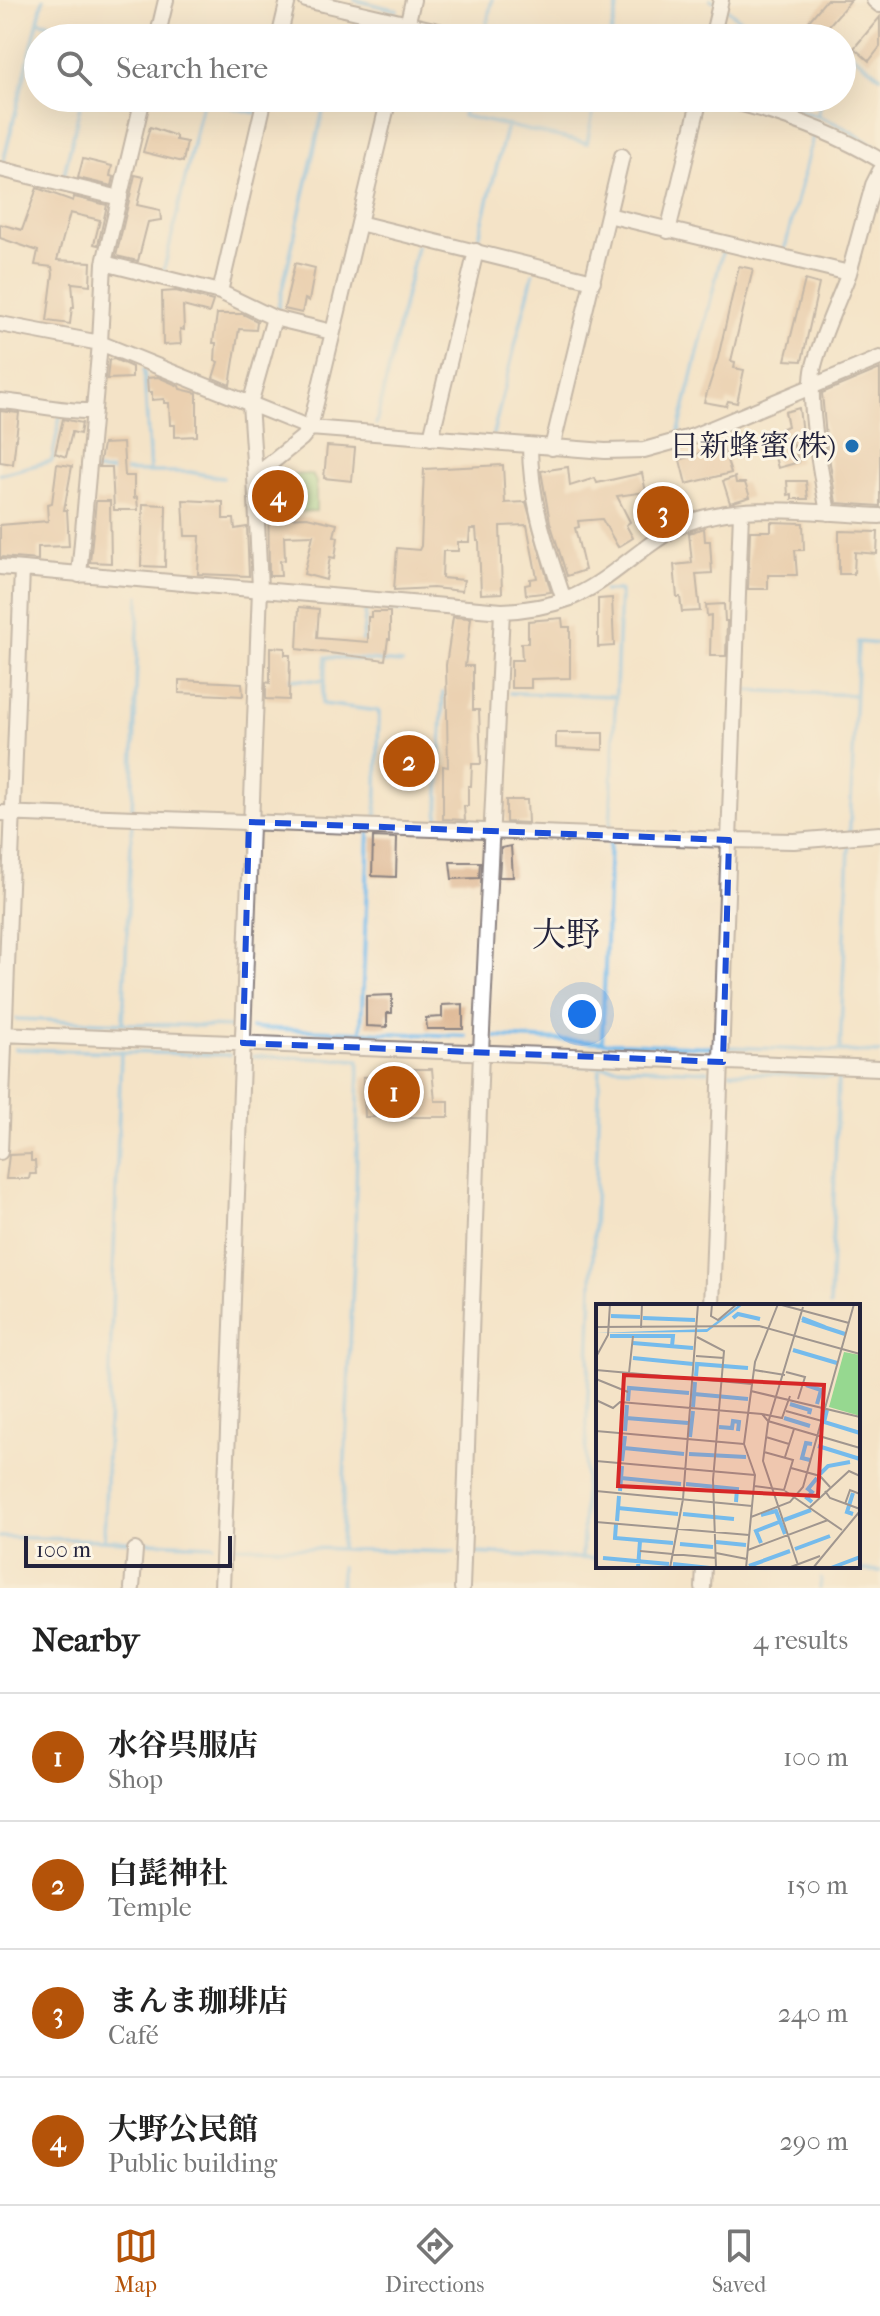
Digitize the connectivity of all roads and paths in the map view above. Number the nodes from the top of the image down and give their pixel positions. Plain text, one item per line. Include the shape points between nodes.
1 (166, 0) edge
2 (288, 0) edge
3 (306, 0) edge
4 (413, 0) edge
5 (721, 0) edge
6 (874, 0) edge
7 (880, 5) edge
8 (160, 24) edge
9 (282, 24) edge
10 (383, 24) edge
11 (407, 24) edge
12 (715, 24) edge
13 (140, 112) edge
14 (262, 112) edge
15 (386, 112) edge
16 (697, 112) edge
17 (775, 112) edge
18 (622, 156) dead end
19 (880, 160) edge
20 (0, 169) edge
21 (880, 171) edge
22 (120, 198) junction
23 (608, 215) junction
24 (359, 223) junction
25 (668, 231) junction
26 (476, 251) junction
27 (104, 263) junction
28 (849, 273) junction
29 (593, 281) junction
30 (220, 292) junction
31 (274, 318) junction
32 (0, 324) edge
33 (332, 332) junction
34 (100, 343) junction
35 (880, 358) edge
36 (812, 386) junction
37 (0, 401) edge
38 (250, 404) junction
39 (93, 411) junction
40 (310, 428) junction
41 (431, 438) junction
42 (530, 446) junction
43 (552, 448) junction
44 (255, 476) junction
45 (741, 512) junction
46 (828, 513) junction
47 (880, 516) edge
48 (0, 567) edge
49 (22, 569) junction
50 (79, 575) junction
51 (260, 589) junction
52 (564, 600) junction
53 (502, 611) junction
54 (6, 813) edge
55 (249, 822) junction
56 (492, 830) junction
57 (880, 834) edge
58 (729, 840) junction
59 (2, 1034) edge
60 (243, 1043) junction
61 (481, 1052) junction
62 (723, 1062) junction
63 (880, 1068) edge
64 (0, 1152) edge
65 (712, 1304) edge
66 (135, 1550) dead end
67 (704, 1568) edge
68 (132, 1588) edge
69 (222, 1588) edge
70 (462, 1588) edge
71 (703, 1588) edge

1 - 8 street
2 - 9 street
3 - 10 street
4 - 11 street
5 - 12 street
6 - 7 street
13 - 22 street
14 - 30 street
15 - 24 street
16 - 25 street
17 - 19 street
18 - 23 street
20 - 22 street
21 - 28 street
22 - 27 street
23 - 25 street
23 - 29 street
24 - 26 street
24 - 33 street
25 - 28 street
26 - 29 street
26 - 41 street
27 - 30 street
27 - 34 street
28 - 36 street via 813,368
29 - 43 street
30 - 31 street
31 - 33 street
31 - 38 street
32 - 34 street
33 - 40 street
34 - 38 street
34 - 39 street
35 - 36 street
36 - 43 street via 665,445 625,452
36 - 46 street
37 - 39 street
38 - 40 street
38 - 44 street
39 - 50 street
40 - 41 street
40 - 44 street
41 - 42 street
42 - 43 street
42 - 52 street via 538,522
44 - 51 street
45 - 46 street
45 - 52 street via 708,515 679,527
45 - 58 street
46 - 47 street
48 - 49 street
49 - 50 street
49 - 54 street
50 - 51 street
51 - 53 street
51 - 55 street
52 - 53 street
53 - 56 street
54 - 55 street
54 - 59 street
55 - 56 street
55 - 60 street
56 - 58 street
56 - 61 street
57 - 58 street
58 - 62 street
59 - 60 street
59 - 64 street
60 - 61 street
60 - 69 street
61 - 62 street
61 - 70 street
62 - 63 street
62 - 65 street
66 - 68 street
67 - 71 street

